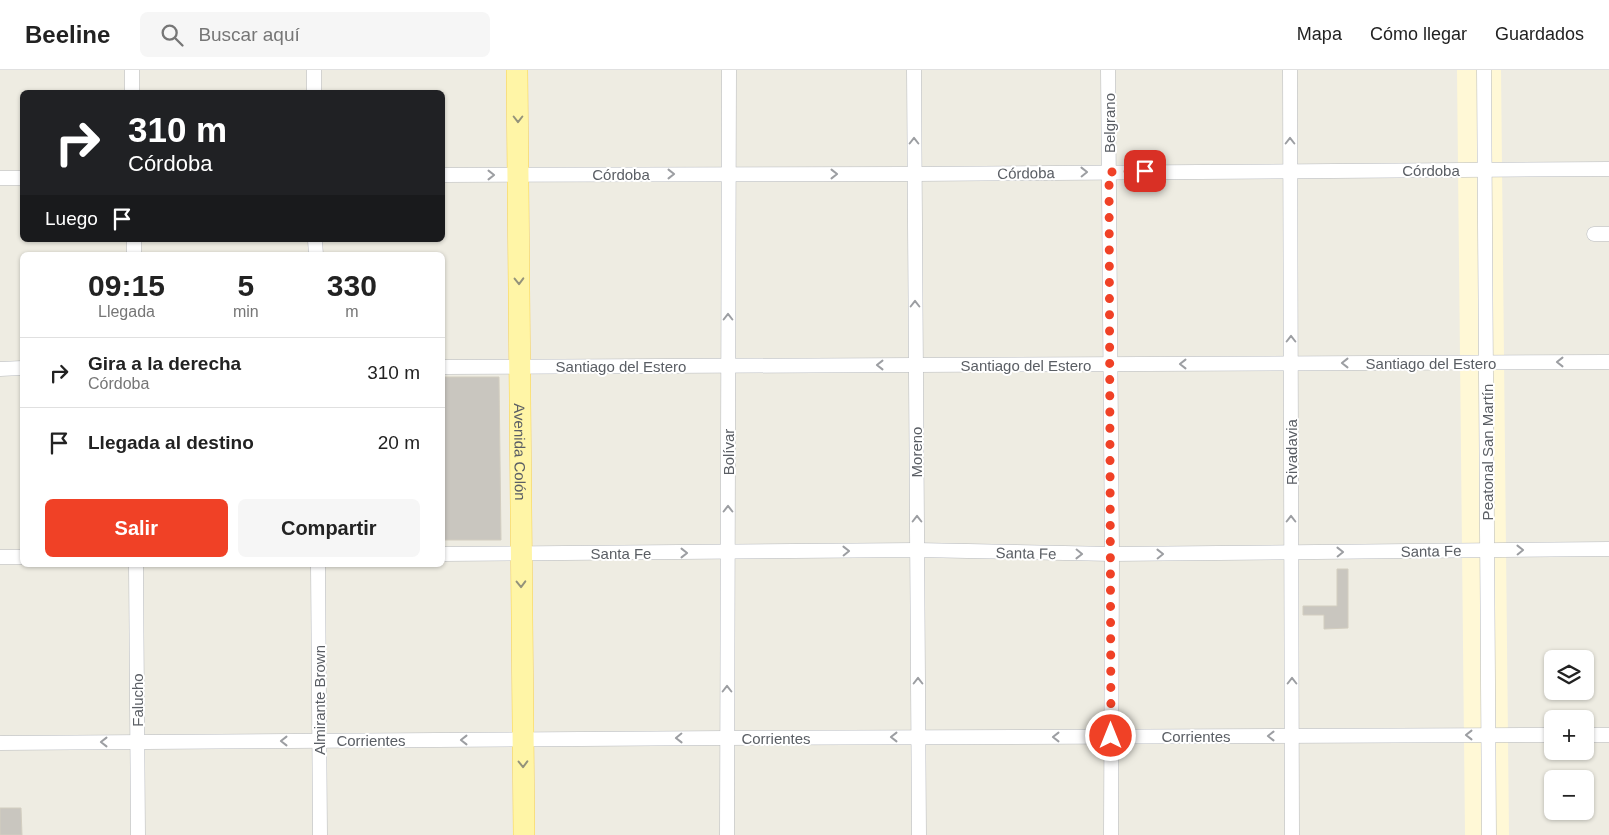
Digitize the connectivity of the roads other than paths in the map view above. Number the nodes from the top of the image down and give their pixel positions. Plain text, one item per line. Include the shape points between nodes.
1 (132, 70) edge
2 (314, 70) edge
3 (517, 70) edge
4 (729, 70) edge
5 (914, 70) edge
6 (1108, 70) edge
7 (1290, 70) edge
8 (1484, 70) edge
9 (132, 90) edge
10 (314, 90) edge
11 (1485, 169) junction
12 (1609, 169) edge
13 (1290, 170) junction
14 (1109, 172) junction
15 (729, 174) junction
16 (914, 174) junction
17 (445, 175) edge
18 (518, 175) junction
19 (0, 178) edge
20 (20, 178) edge
21 (1594, 234) dead end
22 (1609, 234) edge
23 (1486, 362) junction
24 (1609, 362) edge
25 (1110, 364) junction
26 (1291, 364) junction
27 (916, 365) junction
28 (728, 366) junction
29 (445, 367) edge
30 (520, 367) junction
31 (0, 368) edge
32 (20, 368) edge
33 (1609, 549) edge
34 (917, 550) junction
35 (1487, 550) junction
36 (728, 552) junction
37 (1292, 552) junction
38 (445, 554) edge
39 (521, 554) junction
40 (1112, 554) junction
41 (0, 557) edge
42 (20, 557) edge
43 (136, 567) edge
44 (318, 567) edge
45 (1488, 735) junction
46 (1544, 735) edge
47 (1594, 735) edge
48 (1609, 735) edge
49 (1111, 736) junction
50 (1292, 736) junction
51 (918, 737) junction
52 (727, 738) junction
53 (523, 740) junction
54 (319, 741) junction
55 (138, 742) junction
56 (0, 743) edge
57 (138, 835) edge
58 (320, 835) edge
59 (524, 835) edge
60 (727, 835) edge
61 (919, 835) edge
62 (1111, 835) edge
63 (1292, 835) edge
64 (1489, 835) edge

1 - 9 street
2 - 10 street
3 -> 18 main road, Avenida Colón
4 - 15 street, Bolívar
16 -> 5 street, Moreno
6 - 14 street, Belgrano
13 -> 7 street, Rivadavia
8 - 11 street, Peatonal San Martín
11 - 12 street, Córdoba
11 - 13 street, Córdoba
11 - 23 street, Peatonal San Martín
13 - 14 street, Córdoba
26 -> 13 street, Rivadavia
16 -> 14 street, Córdoba
14 - 25 street, Belgrano
15 -> 16 street, Córdoba
18 -> 15 street, Córdoba
28 -> 15 street, Bolívar
27 -> 16 street, Moreno
17 -> 18 street, Córdoba
18 -> 30 main road, Avenida Colón
19 - 20 street
21 - 22 street
24 -> 23 street, Santiago del Estero
23 -> 26 street, Santiago del Estero
23 - 35 street, Peatonal San Martín
26 -> 25 street, Santiago del Estero
25 - 27 street, Santiago del Estero
25 - 40 street, Belgrano
37 -> 26 street, Rivadavia
27 -> 28 street, Santiago del Estero
34 -> 27 street, Moreno
28 - 30 street, Santiago del Estero
36 -> 28 street, Bolívar
29 - 30 street, Santiago del Estero
30 - 39 main road, Avenida Colón
31 - 32 street
35 -> 33 street, Santa Fe
36 -> 34 street, Santa Fe
34 -> 40 street, Santa Fe
51 -> 34 street, Moreno
37 -> 35 street, Santa Fe
35 - 45 street, Peatonal San Martín
39 -> 36 street, Santa Fe
52 -> 36 street, Bolívar
40 -> 37 street, Santa Fe
50 -> 37 street, Rivadavia
38 - 39 street, Santa Fe
39 -> 53 main road, Avenida Colón
40 - 49 street, Belgrano
41 - 42 street
43 - 55 street, Falucho
44 - 54 street, Almirante Brown
45 - 46 street, Corrientes
45 -> 50 street, Corrientes
45 - 64 street, Peatonal San Martín
47 - 48 street
50 -> 49 street, Corrientes
49 -> 51 street, Corrientes
49 - 62 street, Belgrano
50 - 63 street, Rivadavia
51 -> 52 street, Corrientes
51 - 61 street, Moreno
52 -> 53 street, Corrientes
52 - 60 street, Bolívar
53 -> 54 street, Corrientes
53 -> 59 main road, Avenida Colón
54 -> 55 street, Corrientes
54 - 58 street, Almirante Brown
55 -> 56 street, Corrientes
55 - 57 street, Falucho

